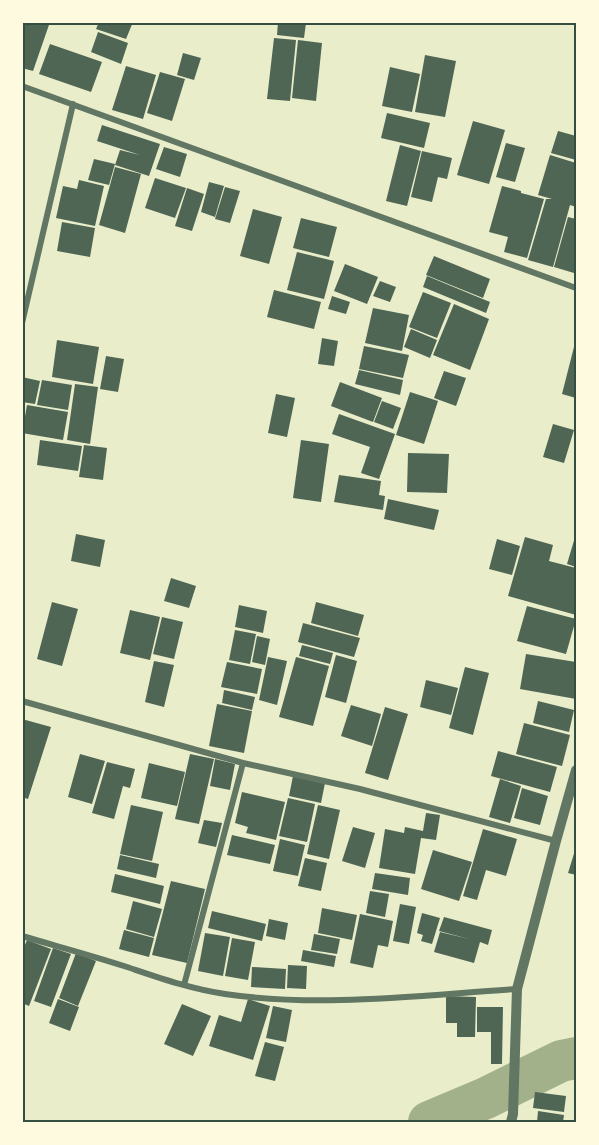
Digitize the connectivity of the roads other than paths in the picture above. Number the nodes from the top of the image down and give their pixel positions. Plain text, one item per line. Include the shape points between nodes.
1 (22, 86) edge
2 (73, 104) junction
3 (576, 288) edge
4 (22, 323) edge
5 (22, 702) edge
6 (243, 762) junction
7 (576, 770) edge
8 (556, 841) junction
9 (22, 936) edge
10 (184, 985) junction
11 (517, 989) junction
12 (512, 1118) edge

1 - 2 street
2 - 3 street
2 - 4 street
5 - 6 street
6 - 8 street
6 - 10 street
7 - 8 street
8 - 11 street
9 - 10 street
10 - 11 street via 253,998 308,1000
11 - 12 street

